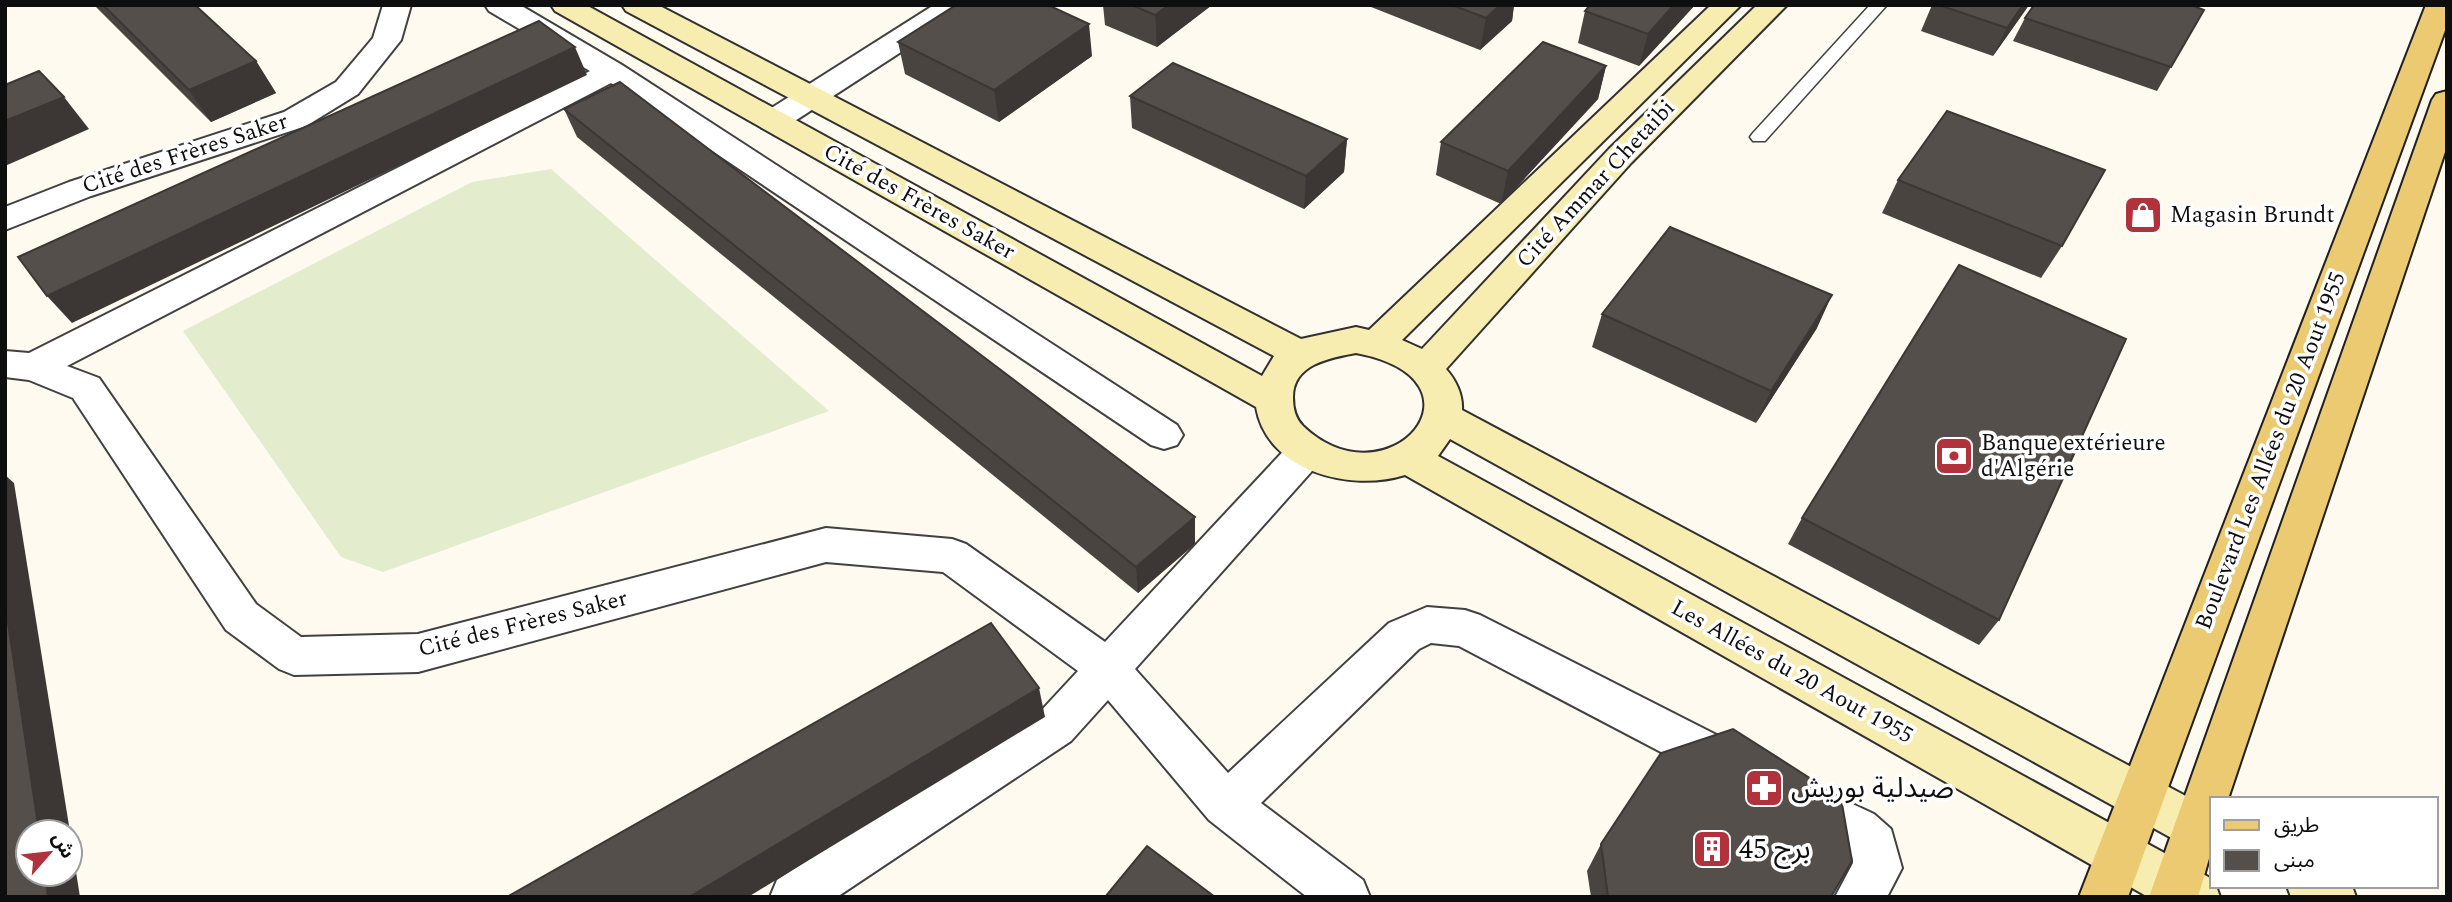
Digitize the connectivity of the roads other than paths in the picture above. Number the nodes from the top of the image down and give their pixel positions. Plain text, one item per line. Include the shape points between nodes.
1 (397, 5) edge
2 (499, 5) edge
3 (565, 5) edge
4 (636, 5) edge
5 (954, 5) edge
6 (1727, 5) edge
7 (1773, 5) edge
8 (1879, 5) edge
9 (2440, 5) edge
10 (612, 71) junction
11 (810, 97) junction
12 (2447, 100) edge
13 (773, 121) junction
14 (1759, 137) dead end
15 (5, 219) edge
16 (1377, 343) junction
17 (1299, 354) junction
18 (19, 366) edge
19 (1425, 368) junction
20 (1272, 399) junction
21 (1443, 417) junction
22 (1164, 435) dead end
23 (1306, 452) junction
24 (1408, 458) junction
25 (1108, 669) junction
26 (2140, 796) junction
27 (2215, 797) edge
28 (1226, 805) junction
29 (2210, 813) edge
30 (2204, 831) edge
31 (2119, 853) junction
32 (2315, 888) edge
33 (2182, 893) edge
34 (794, 897) edge
35 (1346, 897) edge
36 (1859, 897) edge
37 (2103, 897) edge
38 (2332, 897) edge

1 - 15 street, Cité des Frères Saker via 387,40 347,88 295,119 80,188
2 - 10 street
3 - 13 main road, Cité des Frères Saker
4 - 11 main road, Cité des Frères Saker
5 - 11 street
6 - 16 main road, Cité Ammar Chetaibi
7 - 19 main road, Cité Ammar Chetaibi via 1620,156
8 - 14 lane
9 - 26 main road, Boulevard Les Allées du 20 Aout 1955
10 - 18 street, Cité des Frères Saker
10 - 22 street
11 - 13 street
11 - 17 main road, Cité des Frères Saker
12 - 27 main road, Boulevard Les Allées du 20 Aout 1955
13 - 20 main road, Cité des Frères Saker
16 - 17 main road via 1335,341
16 - 19 main road via 1412,357
17 - 20 main road via 1275,382
18 - 25 street, Cité des Frères Saker via 86,388 240,617 294,656 418,653 826,545 952,555
19 - 21 main road via 1437,383
20 - 23 main road via 1287,437
21 - 24 main road via 1424,447
21 - 26 main road
23 - 24 main road via 1330,463 1357,467 1384,466
23 - 25 street
24 - 31 main road, Les Allées du 20 Aout 1955
25 - 28 street
25 - 34 street via 1055,727
26 - 30 main road
26 - 31 main road, Boulevard Les Allées du 20 Aout 1955
28 - 35 street
28 - 36 street via 1404,636 1427,625 1465,628 1857,830 1874,845 1878,868
29 - 30 main road, Boulevard Les Allées du 20 Aout 1955
30 - 33 main road, Boulevard Les Allées du 20 Aout 1955
31 - 33 main road, Les Allées du 20 Aout 1955
31 - 37 main road, Boulevard Les Allées du 20 Aout 1955
32 - 38 main road

